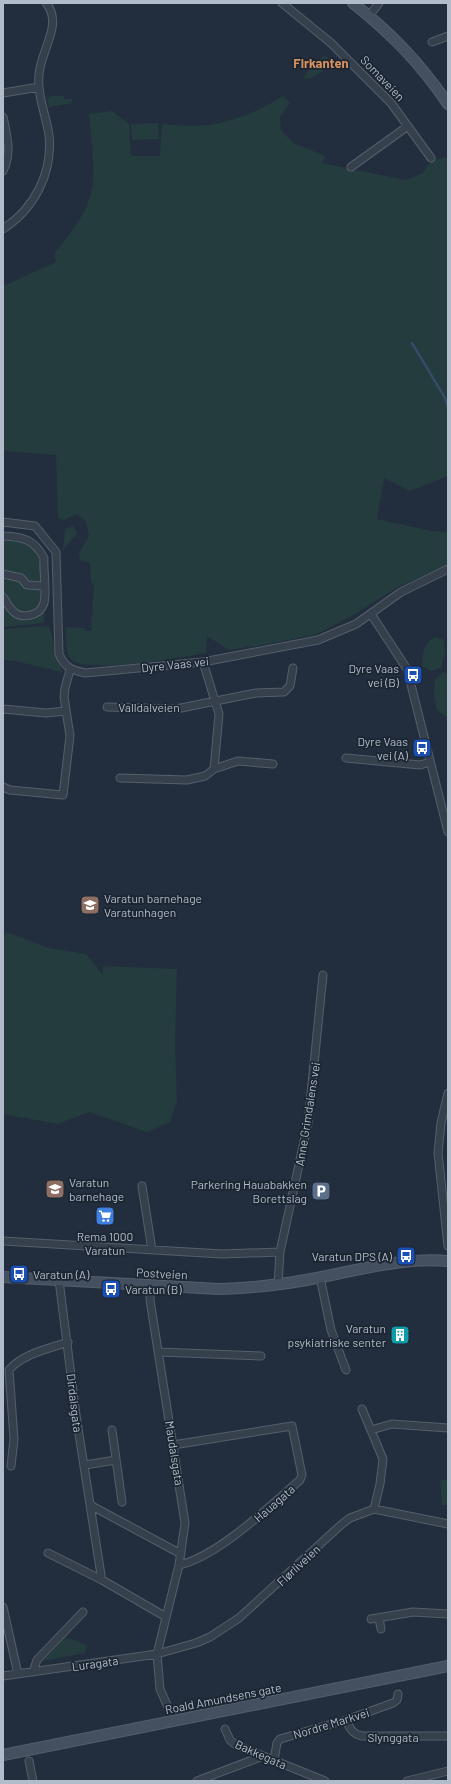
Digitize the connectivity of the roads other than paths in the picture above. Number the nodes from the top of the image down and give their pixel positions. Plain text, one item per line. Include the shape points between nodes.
1 (46, 3) edge
2 (282, 3) edge
3 (353, 3) edge
4 (379, 3) edge
5 (369, 16) junction
6 (448, 36) edge
7 (432, 42) dead end
8 (39, 87) junction
9 (3, 93) edge
10 (448, 104) edge
11 (3, 118) edge
12 (408, 126) junction
13 (431, 158) dead end
14 (351, 167) dead end
15 (3, 171) edge
16 (3, 229) edge
17 (3, 522) edge
18 (3, 536) edge
19 (448, 569) edge
20 (3, 574) edge
21 (3, 577) edge
22 (21, 578) junction
23 (44, 586) junction
24 (3, 593) edge
25 (3, 596) edge
26 (7, 605) edge
27 (371, 614) junction
28 (203, 662) junction
29 (293, 668) dead end
30 (70, 670) junction
31 (215, 701) junction
32 (107, 707) dead end
33 (3, 709) edge
34 (66, 711) junction
35 (346, 758) dead end
36 (430, 762) junction
37 (273, 764) dead end
38 (214, 769) junction
39 (120, 778) dead end
40 (3, 787) edge
41 (448, 832) edge
42 (323, 975) dead end
43 (448, 1093) edge
44 (142, 1186) dead end
45 (3, 1241) edge
46 (448, 1246) edge
47 (152, 1250) junction
48 (280, 1252) junction
49 (448, 1261) edge
50 (320, 1277) junction
51 (3, 1278) edge
52 (59, 1280) junction
53 (150, 1285) junction
54 (278, 1285) junction
55 (68, 1342) junction
56 (158, 1352) junction
57 (262, 1356) dead end
58 (346, 1370) dead end
59 (362, 1409) dead end
60 (448, 1428) edge
61 (112, 1430) dead end
62 (371, 1430) junction
63 (174, 1445) junction
64 (116, 1460) junction
65 (85, 1465) junction
66 (11, 1466) dead end
67 (122, 1502) dead end
68 (92, 1506) junction
69 (374, 1509) junction
70 (448, 1524) edge
71 (48, 1553) dead end
72 (181, 1554) junction
73 (179, 1565) junction
74 (101, 1574) dead end
75 (3, 1607) edge
76 (82, 1612) dead end
77 (448, 1614) edge
78 (166, 1617) junction
79 (379, 1618) junction
80 (370, 1619) dead end
81 (381, 1629) dead end
82 (157, 1654) junction
83 (448, 1666) edge
84 (33, 1672) junction
85 (18, 1674) junction
86 (3, 1676) edge
87 (398, 1694) dead end
88 (167, 1705) dead end
89 (346, 1720) junction
90 (224, 1729) dead end
91 (448, 1736) edge
92 (3, 1755) edge
93 (263, 1756) junction
94 (274, 1760) junction
95 (29, 1761) dead end
96 (448, 1771) edge
97 (33, 1781) edge
98 (197, 1781) edge
99 (325, 1781) edge
100 (407, 1781) edge

1 - 8 street via 52,12 54,22 41,59
2 - 12 street, Somaveien via 331,43 391,103
3 - 5 street
4 - 5 street
5 - 10 street via 410,54 427,73
6 - 7 street
8 - 9 street
8 - 16 street via 49,136 47,165 33,202 14,222
11 - 15 street via 8,147
12 - 13 street, Somaveien
12 - 14 street
17 - 30 street via 35,526 56,552 58,648 62,661
18 - 23 street via 30,541 42,554
19 - 27 street, Dyre Vaas vei via 401,592
20 - 22 street
21 - 22 street
22 - 23 street via 27,585
23 - 26 street via 44,602 37,613 19,617
24 - 26 street
25 - 26 street
27 - 28 street, Dyre Vaas vei via 345,629 318,640
27 - 36 street via 407,669
28 - 30 street, Dyre Vaas vei via 86,673
28 - 31 street
29 - 31 street, Valldalveien via 290,686 286,691 256,693
30 - 34 street via 65,688
31 - 32 street, Valldalveien via 176,709
31 - 38 street via 219,722
33 - 34 street via 46,713
34 - 40 street via 70,736 63,795 10,790
35 - 36 street via 420,765
36 - 41 street
37 - 38 street via 238,761
38 - 39 street via 205,776 187,780
42 - 48 street, Anne Grimdalens vei via 308,1122
43 - 46 street via 438,1153
44 - 47 street, Postveien
45 - 47 street, Postveien
47 - 48 street via 222,1254
48 - 54 street, Anne Grimdalens vei
49 - 50 street, Postveien via 403,1261
50 - 54 street, Postveien
50 - 58 street via 332,1330
51 - 52 street, Postveien
52 - 53 street, Postveien
52 - 55 street, Dirdalsgata
53 - 54 street, Postveien via 219,1289
53 - 56 street, Maudalsgata
55 - 65 street, Dirdalsgata via 76,1415
55 - 66 street via 26,1357 9,1370 14,1439
56 - 57 street
56 - 63 street, Maudalsgata
59 - 62 street
60 - 62 street via 392,1424
61 - 64 street
62 - 69 street via 381,1451 383,1463
63 - 72 street, Maudalsgata via 185,1523
63 - 73 street, Hauagata via 292,1426 302,1475 300,1480 249,1524 196,1560
64 - 65 street
64 - 67 street
65 - 68 street, Dirdalsgata
68 - 72 street
68 - 74 street, Dirdalsgata
69 - 70 street
69 - 82 street, Flørliveien via 350,1518 342,1524 223,1630 196,1643
71 - 78 street via 102,1580
72 - 73 street, Maudalsgata
73 - 78 street, Maudalsgata
75 - 85 street
76 - 84 street via 37,1660
77 - 79 street via 413,1612
78 - 82 street, Maudalsgata
79 - 80 street
79 - 81 street
82 - 84 street, Luragata
82 - 88 street, Maudalsgata via 160,1689
83 - 92 street, Roald Amundsens gate
84 - 85 street, Luragata
85 - 86 street, Luragata
87 - 89 street, Nordre Markvei via 393,1703
89 - 91 street, Slynggata via 356,1735 362,1736
89 - 94 street, Nordre Markvei via 280,1739
90 - 93 street, Bakkegata via 236,1745
93 - 94 street, Bakkegata
93 - 98 street
94 - 99 street, Bakkegata
95 - 97 street
96 - 100 street

